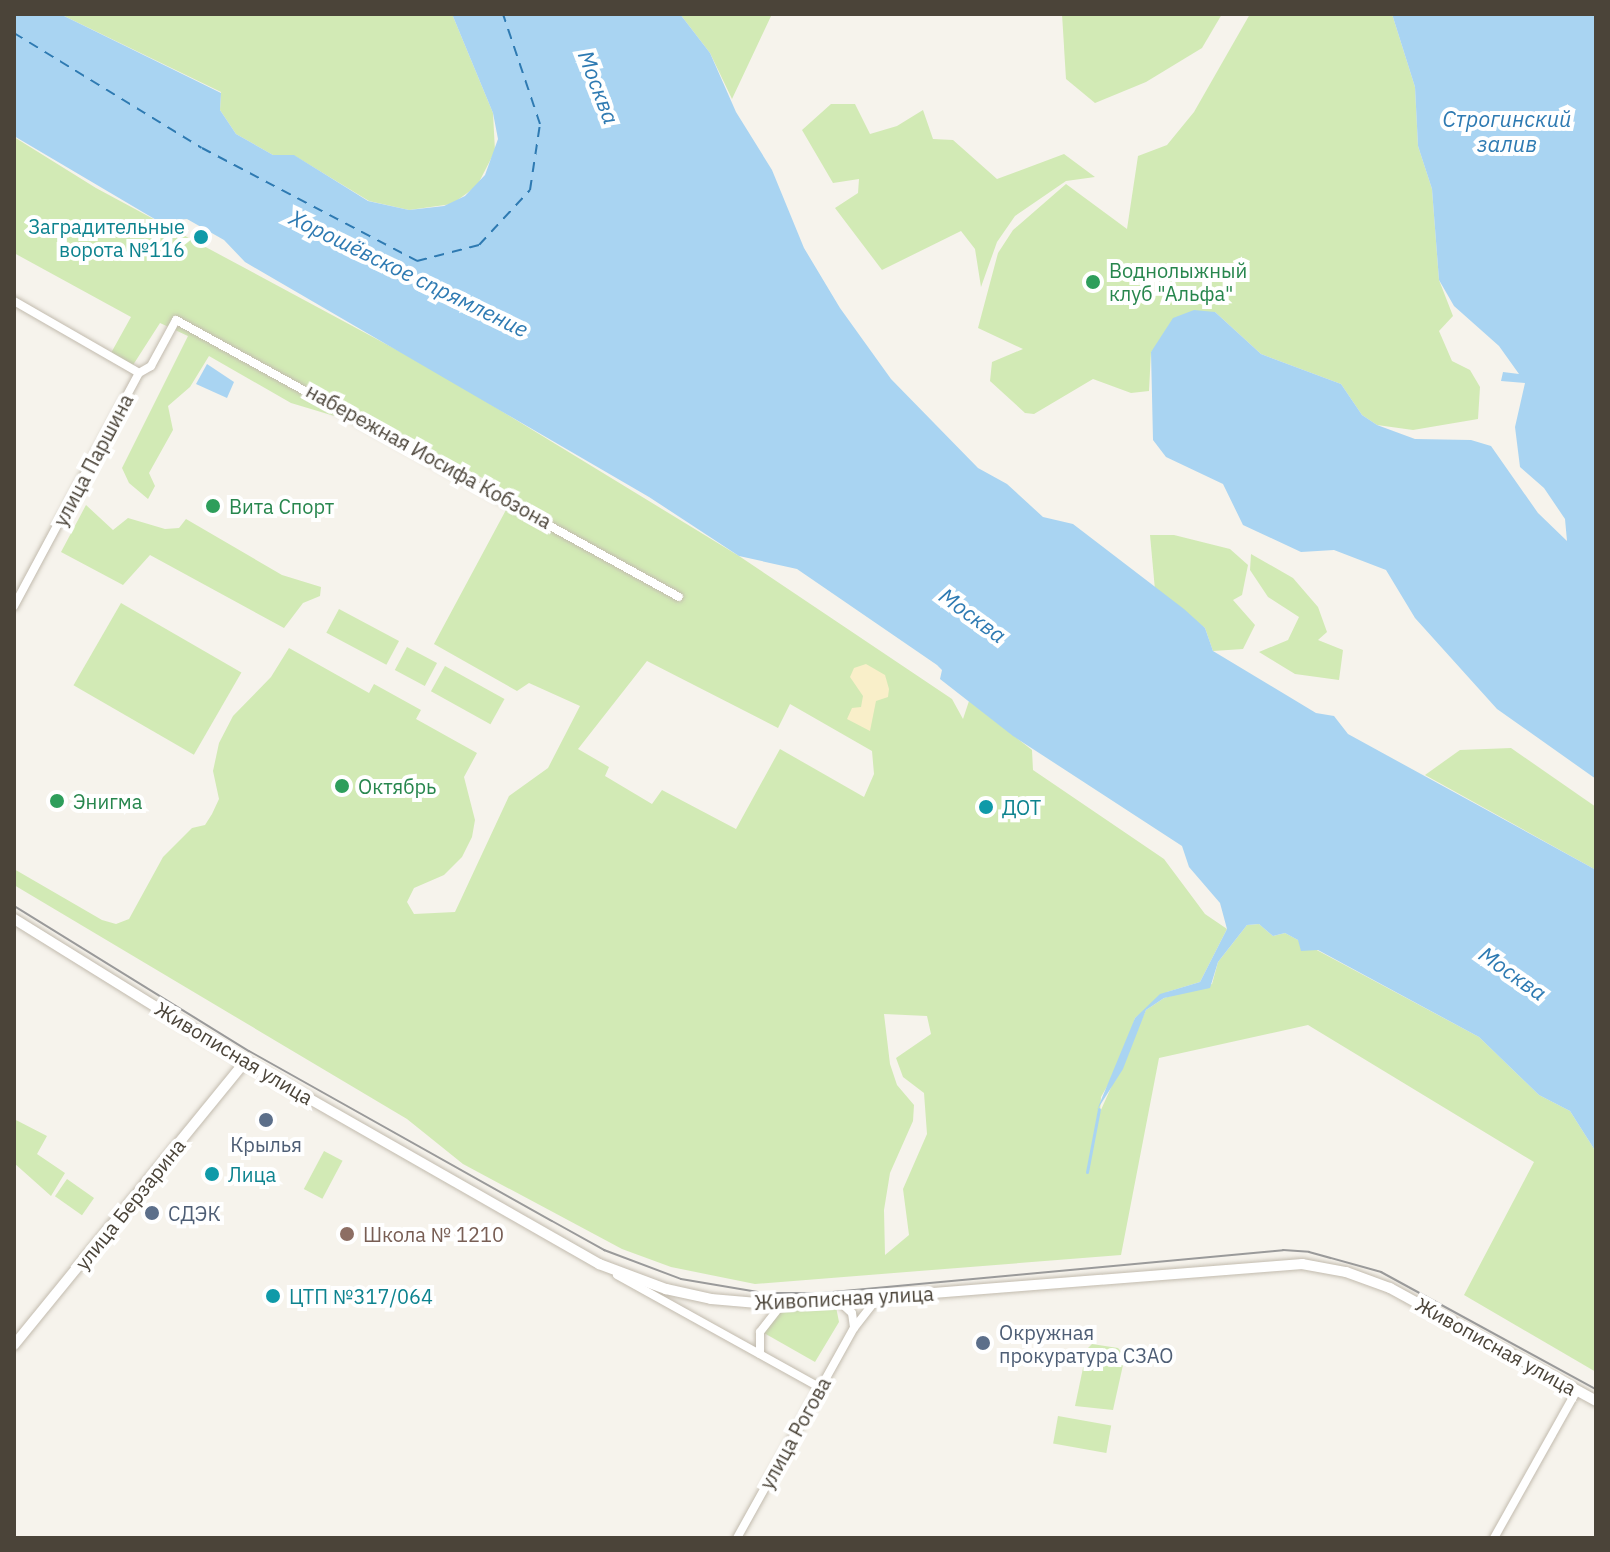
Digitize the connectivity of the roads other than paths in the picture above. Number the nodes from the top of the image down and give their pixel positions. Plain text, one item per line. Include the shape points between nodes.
1 (14, 301) edge
2 (176, 320) joint
3 (139, 373) junction
4 (679, 597) dead end
5 (14, 606) edge
6 (14, 919) edge
7 (245, 1062) junction
8 (599, 1264) junction
9 (877, 1299) junction
10 (840, 1302) junction
11 (781, 1305) junction
12 (854, 1328) junction
13 (14, 1345) edge
14 (760, 1354) junction
15 (821, 1388) junction
16 (1577, 1390) junction
17 (1596, 1401) edge
18 (737, 1538) edge
19 (1494, 1538) edge

1 - 3 street
2 - 3 street, улица Паршина via 151,366
2 - 4 street, набережная Иосифа Кобзона
3 - 5 street, улица Паршина
6 - 7 street, Живописная улица
7 - 8 street, Живописная улица
7 - 13 street, улица Берзарина
8 - 11 street, Живописная улица via 689,1295
8 - 14 street
9 - 10 street, Живописная улица
9 - 12 street, улица Рогова
9 - 16 street, Живописная улица via 1257,1264 1319,1266 1390,1288
10 - 11 street, Живописная улица
10 - 12 street via 852,1313
11 - 14 street via 760,1332
12 - 15 street, улица Рогова
14 - 15 street
15 - 18 street, улица Рогова
16 - 17 street, Живописная улица
16 - 19 street

